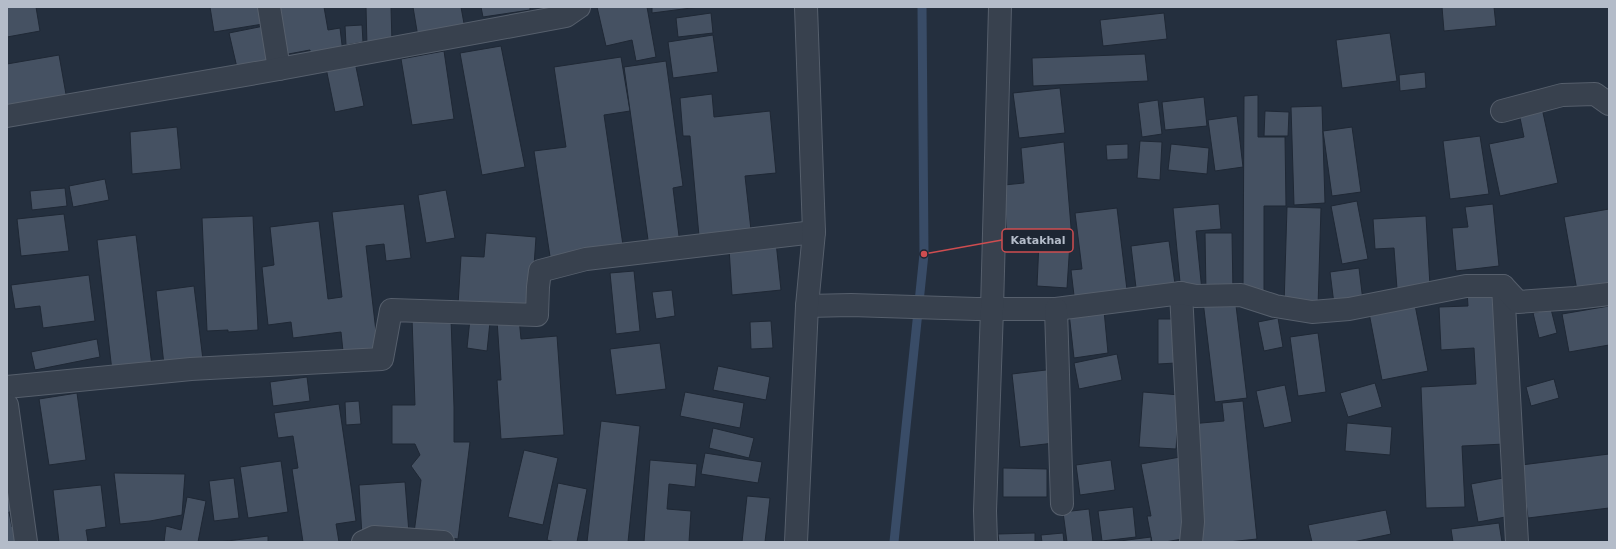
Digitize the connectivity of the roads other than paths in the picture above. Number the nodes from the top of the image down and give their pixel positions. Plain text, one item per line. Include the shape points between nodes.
1 (269, 7) edge
2 (579, 7) edge
3 (806, 7) edge
4 (1000, 7) edge
5 (279, 69) junction
6 (1609, 104) edge
7 (1502, 110) dead end
8 (7, 116) edge
9 (814, 232) junction
10 (1503, 286) junction
11 (1180, 293) junction
12 (1609, 294) edge
13 (807, 306) junction
14 (984, 309) junction
15 (1056, 309) junction
16 (7, 387) edge
17 (7, 405) edge
18 (10, 440) edge
19 (1062, 504) dead end
20 (26, 542) edge
21 (363, 542) edge
22 (443, 542) edge
23 (796, 542) edge
24 (986, 542) edge
25 (1191, 542) edge
26 (1517, 542) edge

1 - 5 street
2 - 5 street via 566,16
3 - 9 street
4 - 14 street
5 - 8 street
6 - 7 street via 1596,94 1562,95
9 - 13 street
9 - 16 street via 586,259 540,271 537,315 390,310 382,359 190,369
10 - 11 street via 1466,286 1349,309 1312,312 1275,306 1240,295 1196,296
10 - 12 street via 1518,302
10 - 26 street
11 - 15 street
11 - 25 street via 1193,522
13 - 14 street
13 - 23 street
14 - 15 street
14 - 24 street
15 - 19 street
17 - 18 street
18 - 20 street
21 - 22 street via 374,537

